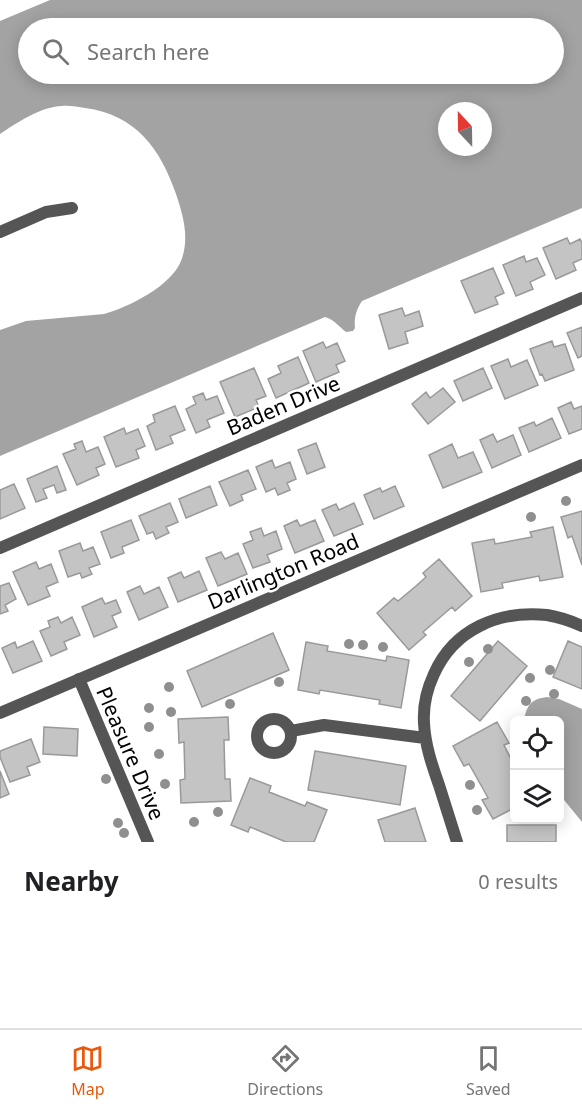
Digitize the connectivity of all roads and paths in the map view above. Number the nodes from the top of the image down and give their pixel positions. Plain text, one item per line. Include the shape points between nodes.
1 (72, 208) dead end
2 (0, 232) edge
3 (582, 298) edge
4 (582, 465) edge
5 (0, 548) edge
6 (582, 626) edge
7 (79, 679) junction
8 (0, 713) edge
9 (291, 731) dead end
10 (425, 738) junction
11 (143, 841) edge
12 (457, 842) edge

1 - 2 street via 46,212
3 - 5 street, Baden Drive
4 - 7 street, Darlington Road
6 - 10 street via 562,618 533,615 512,616 477,626 452,645 433,676 425,704
7 - 8 street, Darlington Road
7 - 11 street, Pleasure Drive
9 - 10 street via 324,725
10 - 12 street

